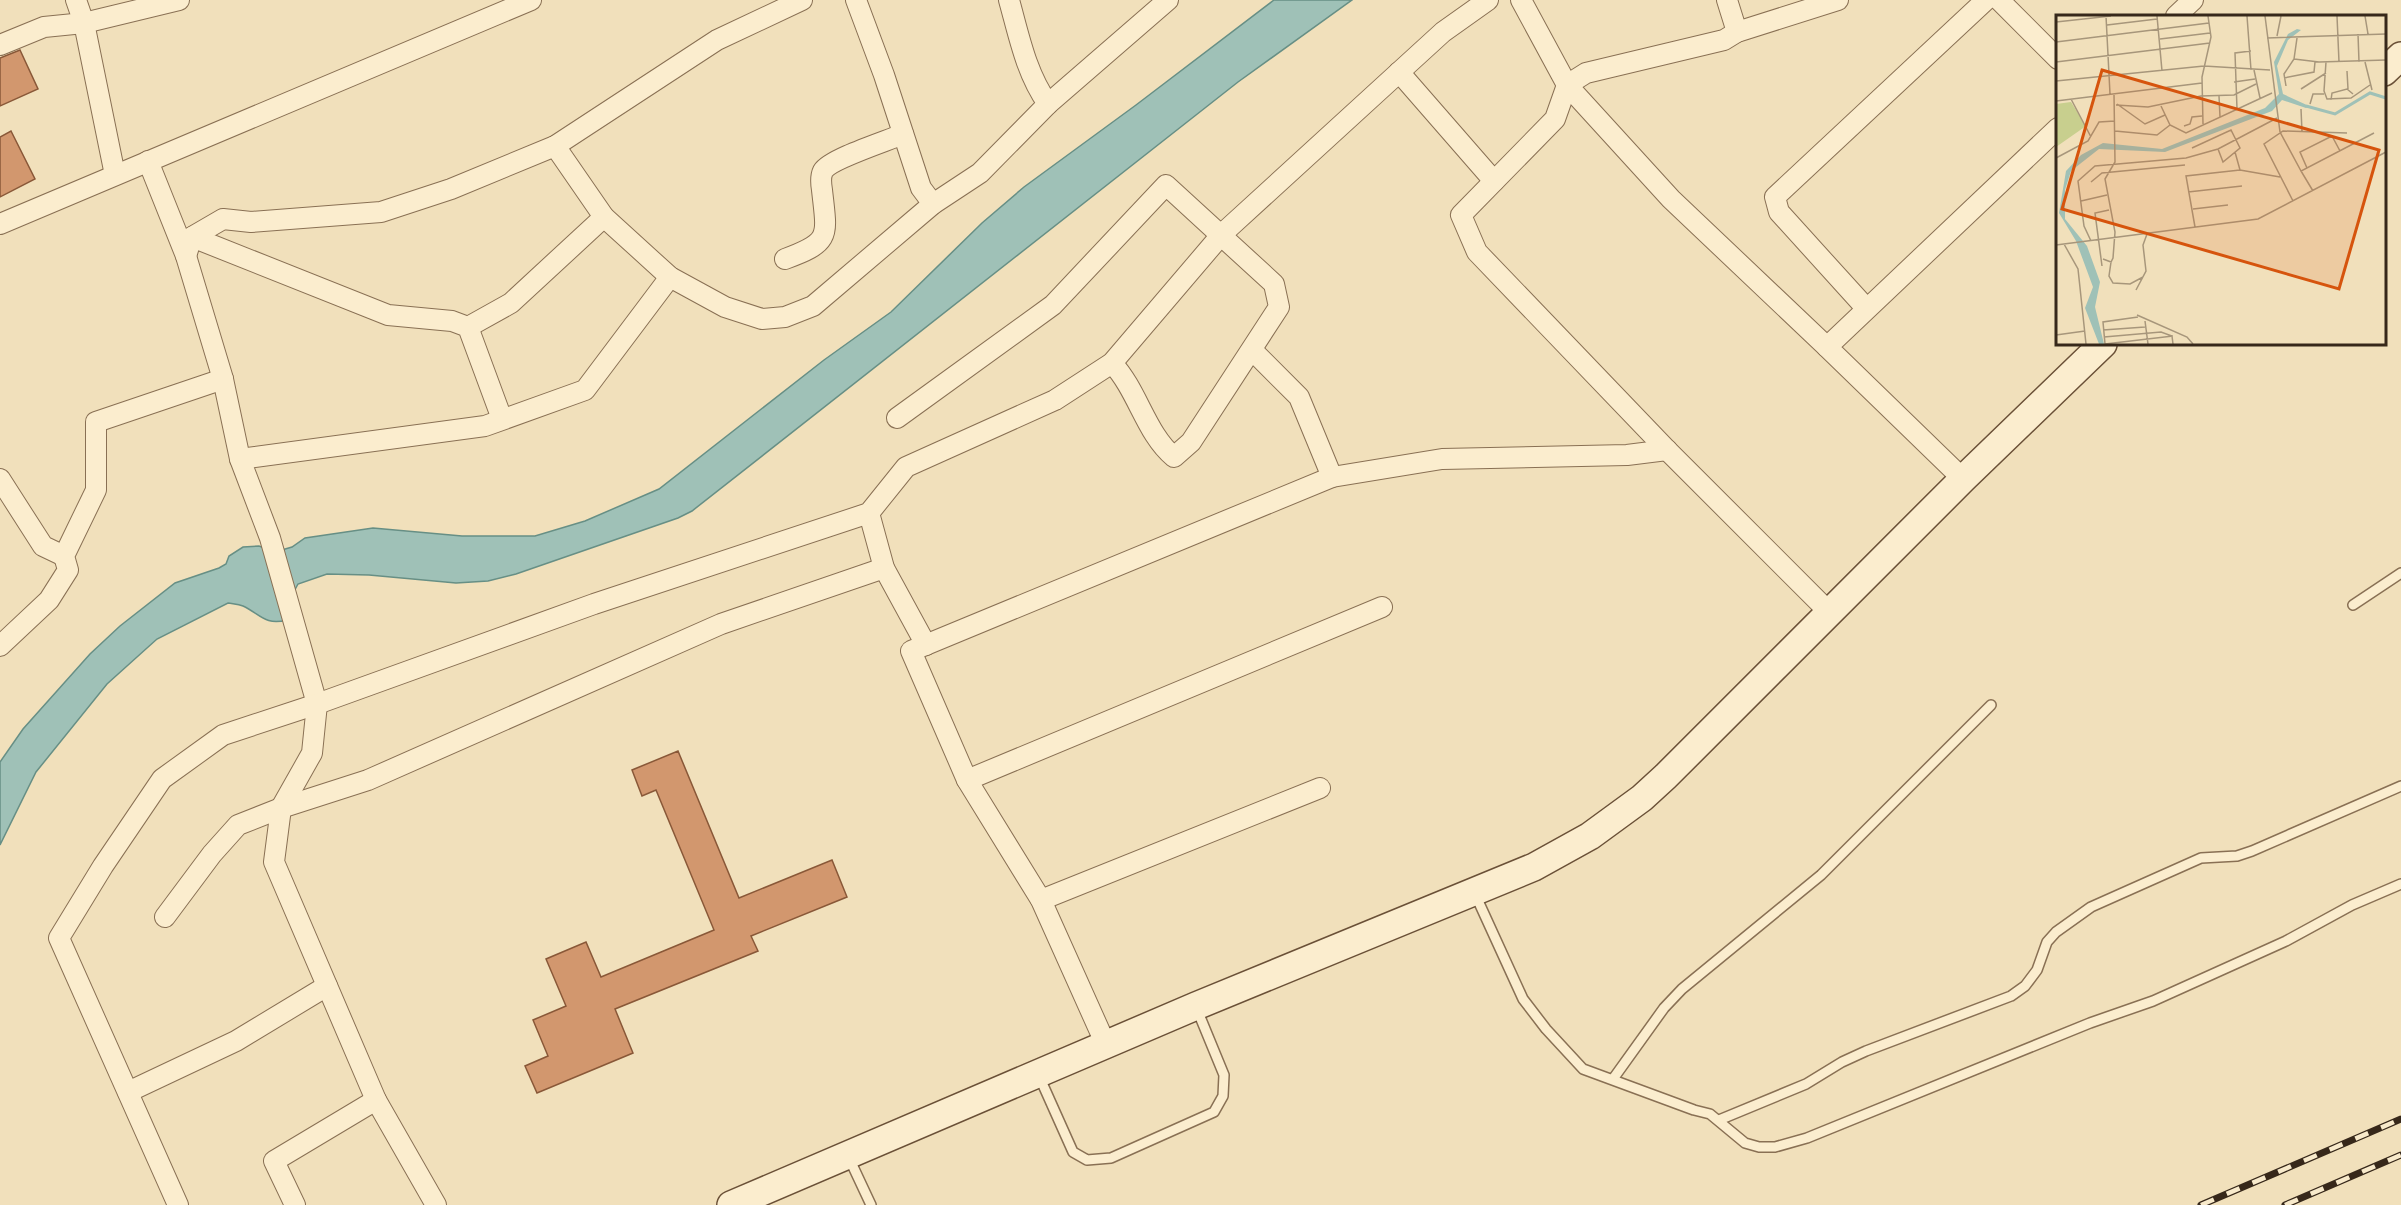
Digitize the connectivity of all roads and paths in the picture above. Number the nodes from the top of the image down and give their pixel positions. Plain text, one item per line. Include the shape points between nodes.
1 (76, 0) edge
2 (179, 0) edge
3 (531, 0) edge
4 (802, 0) edge
5 (856, 0) edge
6 (1009, 0) edge
7 (1488, 0) edge
8 (1521, 0) edge
9 (1727, 0) edge
10 (1838, 0) edge
11 (1986, 0) edge
12 (1999, 0) edge
13 (2193, 0) edge
14 (1166, 1) edge
15 (2177, 15) edge
16 (84, 23) junction
17 (1737, 32) junction
18 (0, 45) edge
19 (2401, 56) edge
20 (2056, 57) edge
21 (2386, 71) edge
22 (1399, 72) junction
23 (1567, 85) junction
24 (1048, 104) junction
25 (2056, 130) edge
26 (903, 135) junction
27 (555, 146) junction
28 (148, 161) junction
29 (115, 175) junction
30 (1494, 181) junction
31 (933, 204) junction
32 (604, 217) junction
33 (0, 224) edge
34 (1222, 234) junction
35 (192, 237) junction
36 (186, 256) junction
37 (785, 259) dead end
38 (670, 277) junction
39 (1866, 308) junction
40 (468, 327) junction
41 (2102, 345) edge
42 (1827, 347) junction
43 (1252, 350) junction
44 (1112, 363) junction
45 (223, 378) junction
46 (897, 418) dead end
47 (502, 419) junction
48 (1667, 450) junction
49 (240, 459) junction
50 (1332, 477) junction
51 (0, 479) edge
52 (1963, 479) junction
53 (869, 513) junction
54 (64, 556) junction
55 (884, 568) junction
56 (2401, 573) edge
57 (2353, 605) dead end
58 (1382, 607) dead end
59 (1829, 612) junction
60 (926, 645) junction
61 (0, 646) edge
62 (317, 704) junction
63 (1991, 705) dead end
64 (967, 780) junction
65 (2401, 786) edge
66 (1320, 788) dead end
67 (281, 808) junction
68 (2401, 884) edge
69 (1474, 892) junction
70 (1041, 900) junction
71 (165, 917) dead end
72 (327, 986) junction
73 (1196, 1006) junction
74 (1106, 1045) junction
75 (1038, 1073) junction
76 (1613, 1079) junction
77 (128, 1092) junction
78 (376, 1100) junction
79 (1719, 1120) junction
80 (848, 1155) junction
81 (178, 1205) edge
82 (295, 1205) edge
83 (436, 1205) edge
84 (732, 1205) edge
85 (871, 1205) edge

1 - 16 street
2 - 16 street
3 - 28 street
4 - 27 street via 717,40
5 - 26 street
6 - 24 street via 1025,59 1036,88
7 - 22 street via 1443,32
8 - 23 street
9 - 17 street
10 - 17 street
11 - 39 street via 1775,197 1779,212
12 - 20 street
13 - 15 street
14 - 24 street
16 - 18 street via 44,27
16 - 29 street
17 - 23 street via 1724,40 1586,73
19 - 21 main road
22 - 30 street
22 - 34 street
23 - 30 street via 1555,119
23 - 42 street via 1671,199
24 - 31 street via 980,173
25 - 39 street
26 - 31 street via 921,188
26 - 37 street via 837,160 824,170 821,179 825,232 820,244
27 - 32 street
27 - 35 street via 451,189 381,212 251,222 223,219
28 - 29 street
28 - 36 street
29 - 33 street
30 - 48 street via 1461,215 1477,252
31 - 38 street via 813,306 785,317 762,319 725,307
32 - 38 street
32 - 40 street via 511,303
34 - 43 street via 1274,284 1279,307
34 - 44 street
34 - 46 street via 1166,184 1053,305
35 - 36 street
35 - 40 street via 388,315 452,321
36 - 45 street
38 - 47 street via 585,390
39 - 42 street
40 - 47 street
41 - 52 main road
42 - 52 street
43 - 44 street via 1191,442 1174,457 1162,447 1125,377
43 - 50 street via 1299,397
44 - 53 street via 1055,400 906,467
45 - 49 street
45 - 54 street via 96,422 96,490
47 - 49 street via 485,426
48 - 50 street via 1627,455 1442,459
48 - 59 street
49 - 62 street via 270,538
50 - 60 street
51 - 54 street via 43,546
52 - 59 main road
53 - 55 street
53 - 62 street via 594,604
54 - 61 street via 68,570 49,600
55 - 60 street
55 - 67 street via 721,624 368,780
56 - 57 lane
58 - 64 street
59 - 69 main road via 1666,776 1625,811 1562,853
60 - 64 street via 911,651
62 - 67 street via 312,753
62 - 77 street via 223,735 162,779 59,938
63 - 76 lane via 1821,875 1682,989
64 - 70 street
65 - 79 lane via 2252,851 2201,858 2108,898 2056,932 2047,942 2037,970 2012,996 1866,1051 1806,1084
66 - 70 street
67 - 71 street via 238,825
67 - 72 street via 274,862
68 - 79 lane via 2286,941 2152,1000 1807,1138 1760,1148 1745,1143
69 - 73 main road
69 - 76 lane via 1523,999 1582,1069
70 - 74 street
72 - 77 street via 236,1041
72 - 78 street
73 - 74 main road
73 - 75 lane via 1224,1075 1223,1096 1214,1112 1111,1158 1087,1160 1073,1152
74 - 75 main road
75 - 80 main road
76 - 79 lane
77 - 81 street
78 - 82 street via 274,1161
78 - 83 street
80 - 84 main road
80 - 85 lane

